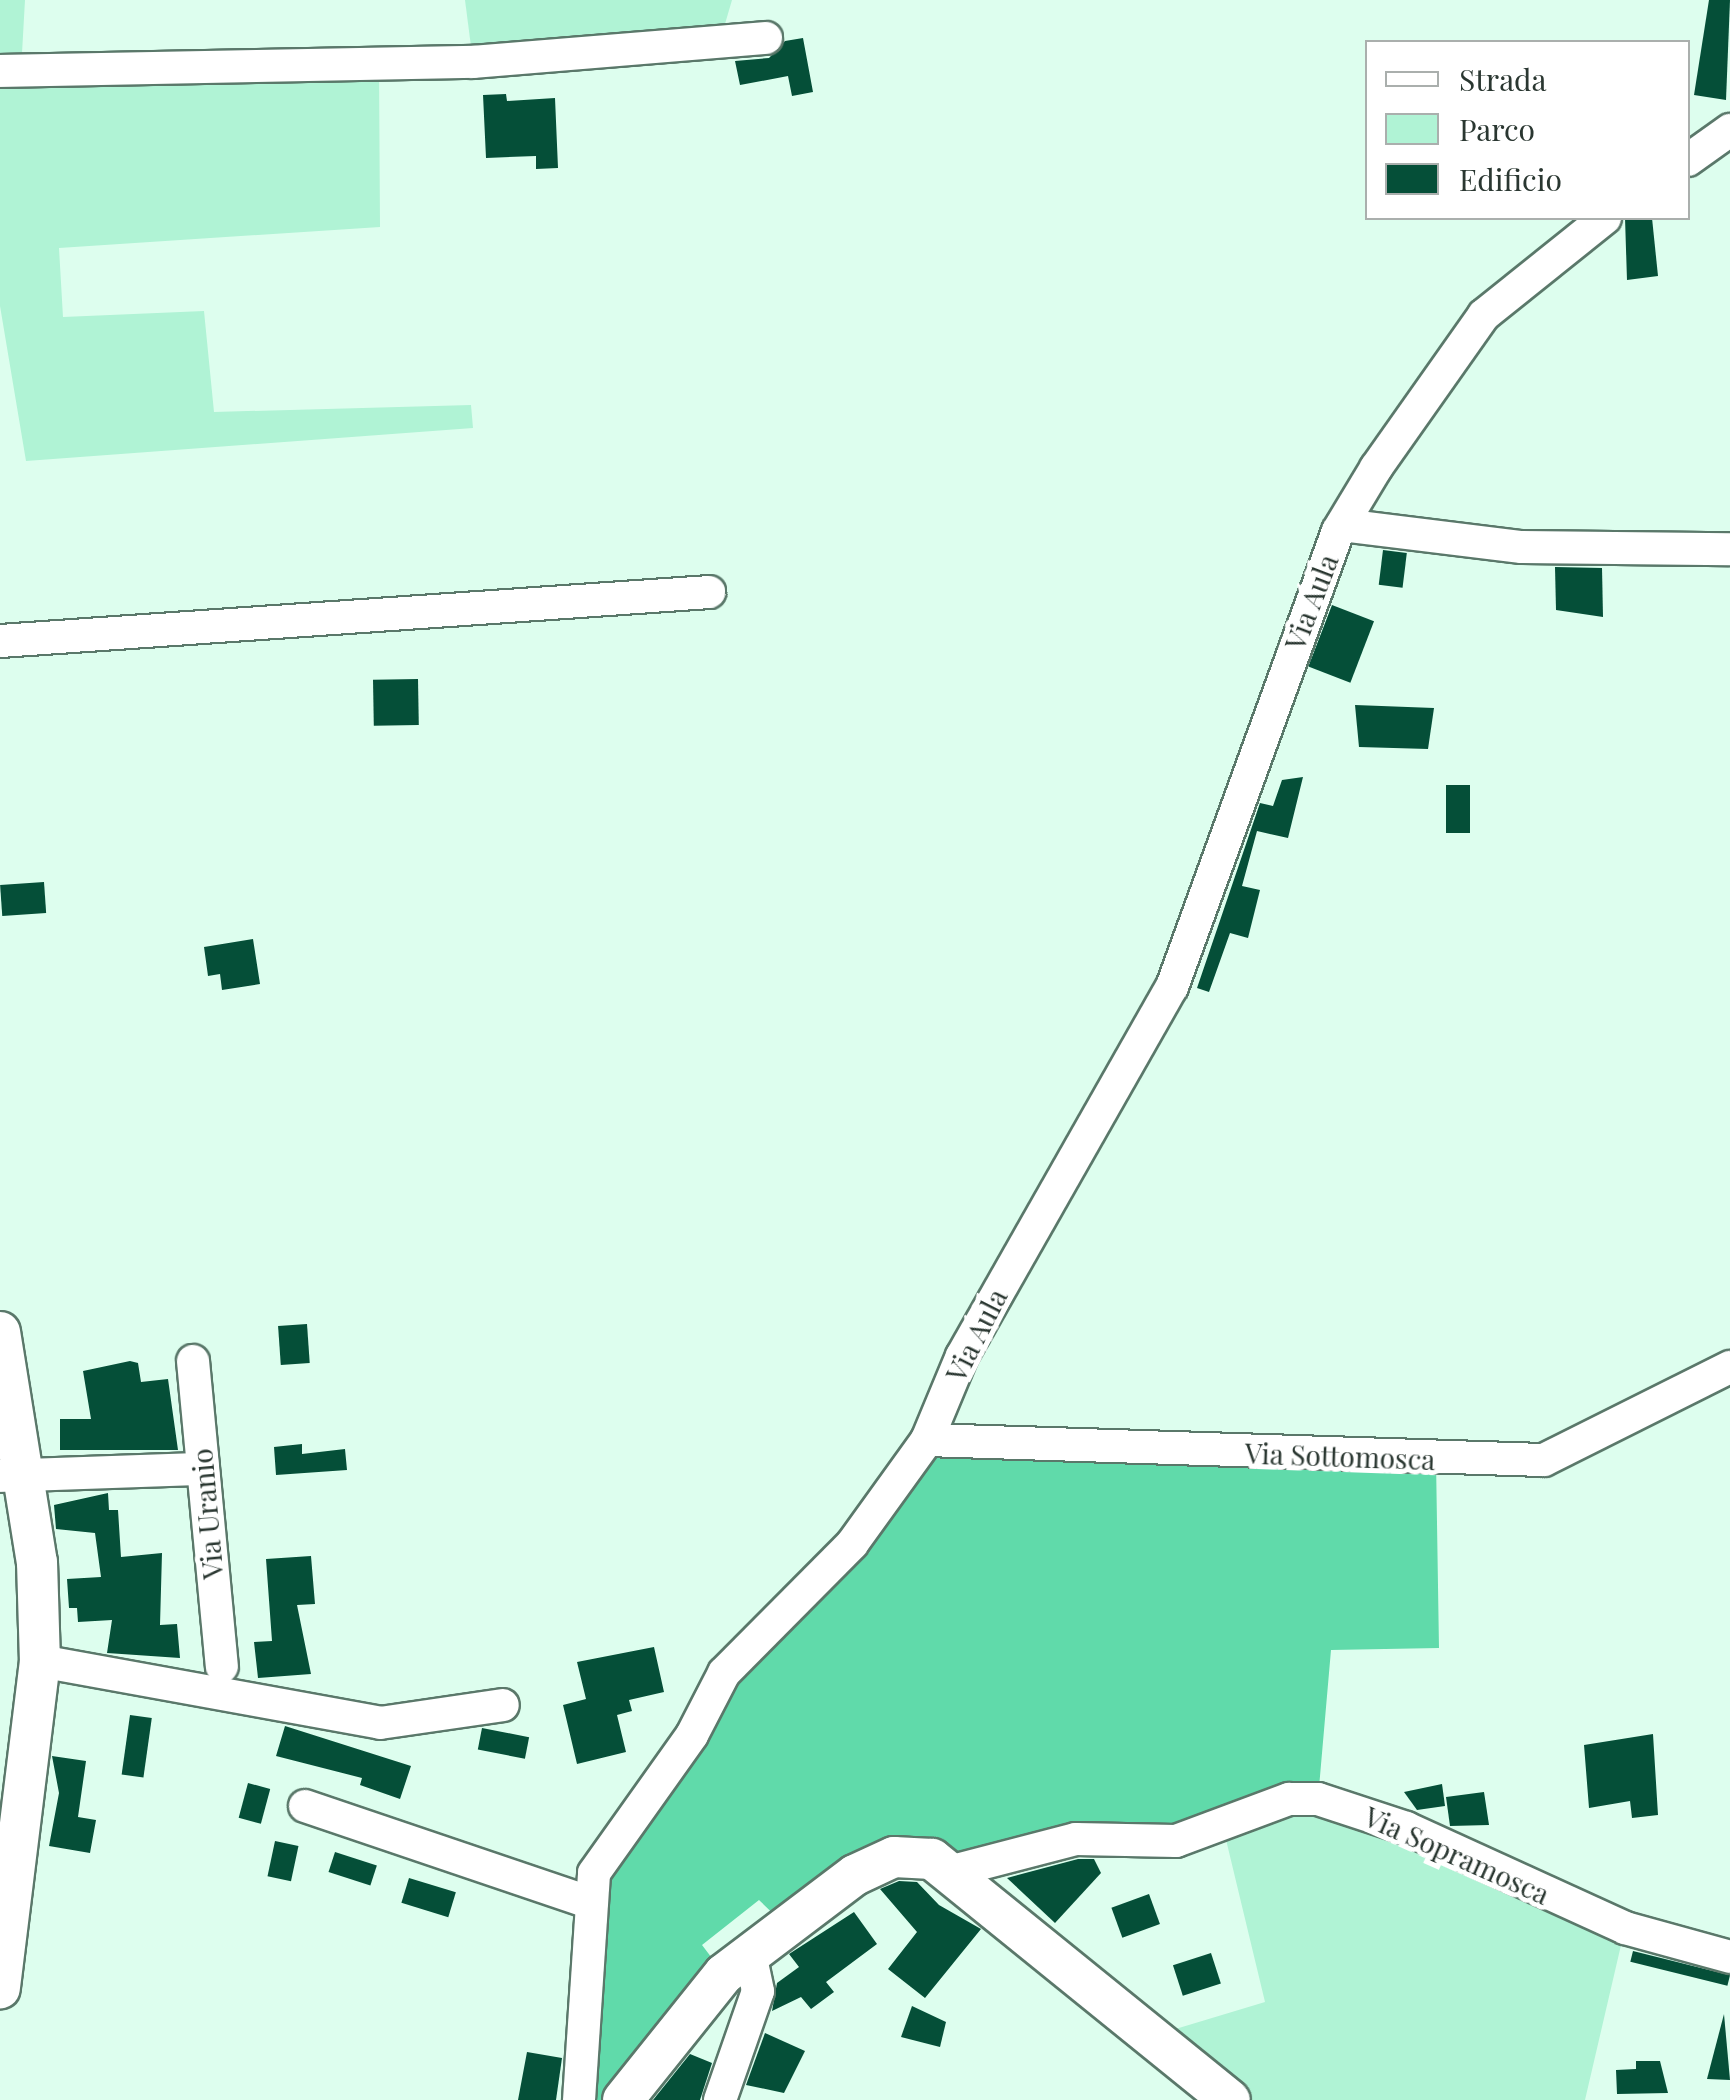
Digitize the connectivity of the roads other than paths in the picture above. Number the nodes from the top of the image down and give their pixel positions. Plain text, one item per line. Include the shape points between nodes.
1 (766, 38) dead end
2 (0, 72) edge
3 (1730, 130) edge
4 (1690, 159) edge
5 (1603, 220) edge
6 (1342, 525) junction
7 (1730, 549) edge
8 (709, 592) dead end
9 (0, 641) edge
10 (0, 1332) edge
11 (193, 1361) dead end
12 (1730, 1367) edge
13 (928, 1440) junction
14 (203, 1469) junction
15 (12, 1476) edge
16 (40, 1661) junction
17 (222, 1667) dead end
18 (503, 1705) dead end
19 (305, 1806) dead end
20 (949, 1872) junction
21 (590, 1902) junction
22 (750, 1953) junction
23 (1730, 1957) edge
24 (0, 1990) edge
25 (579, 2100) edge
26 (623, 2100) edge
27 (720, 2100) edge
28 (1230, 2100) edge

1 - 2 street via 472,62
3 - 4 street
5 - 6 street, Via Aula via 1484,315 1424,392
6 - 7 street, Via Aula via 1522,548
6 - 13 street, Via Aula via 1172,987 962,1356
8 - 9 street
10 - 15 main road
11 - 14 street, Via Uranio
12 - 13 street, Via Sottomosca via 1544,1460
13 - 21 street, Via Aula via 852,1544 724,1673 692,1735 594,1873
14 - 15 street
14 - 17 street, Via Uranio
15 - 16 main road via 37,1562
16 - 18 street via 380,1723
16 - 24 main road
19 - 21 street
20 - 22 main road via 932,1859 894,1856 855,1875
20 - 23 street, Via Sopramosca via 1076,1839 1176,1841 1289,1798 1318,1798 1406,1828 1624,1928
20 - 28 main road
21 - 25 street, Via Aula
22 - 26 main road via 686,2014
22 - 27 street via 758,1991

